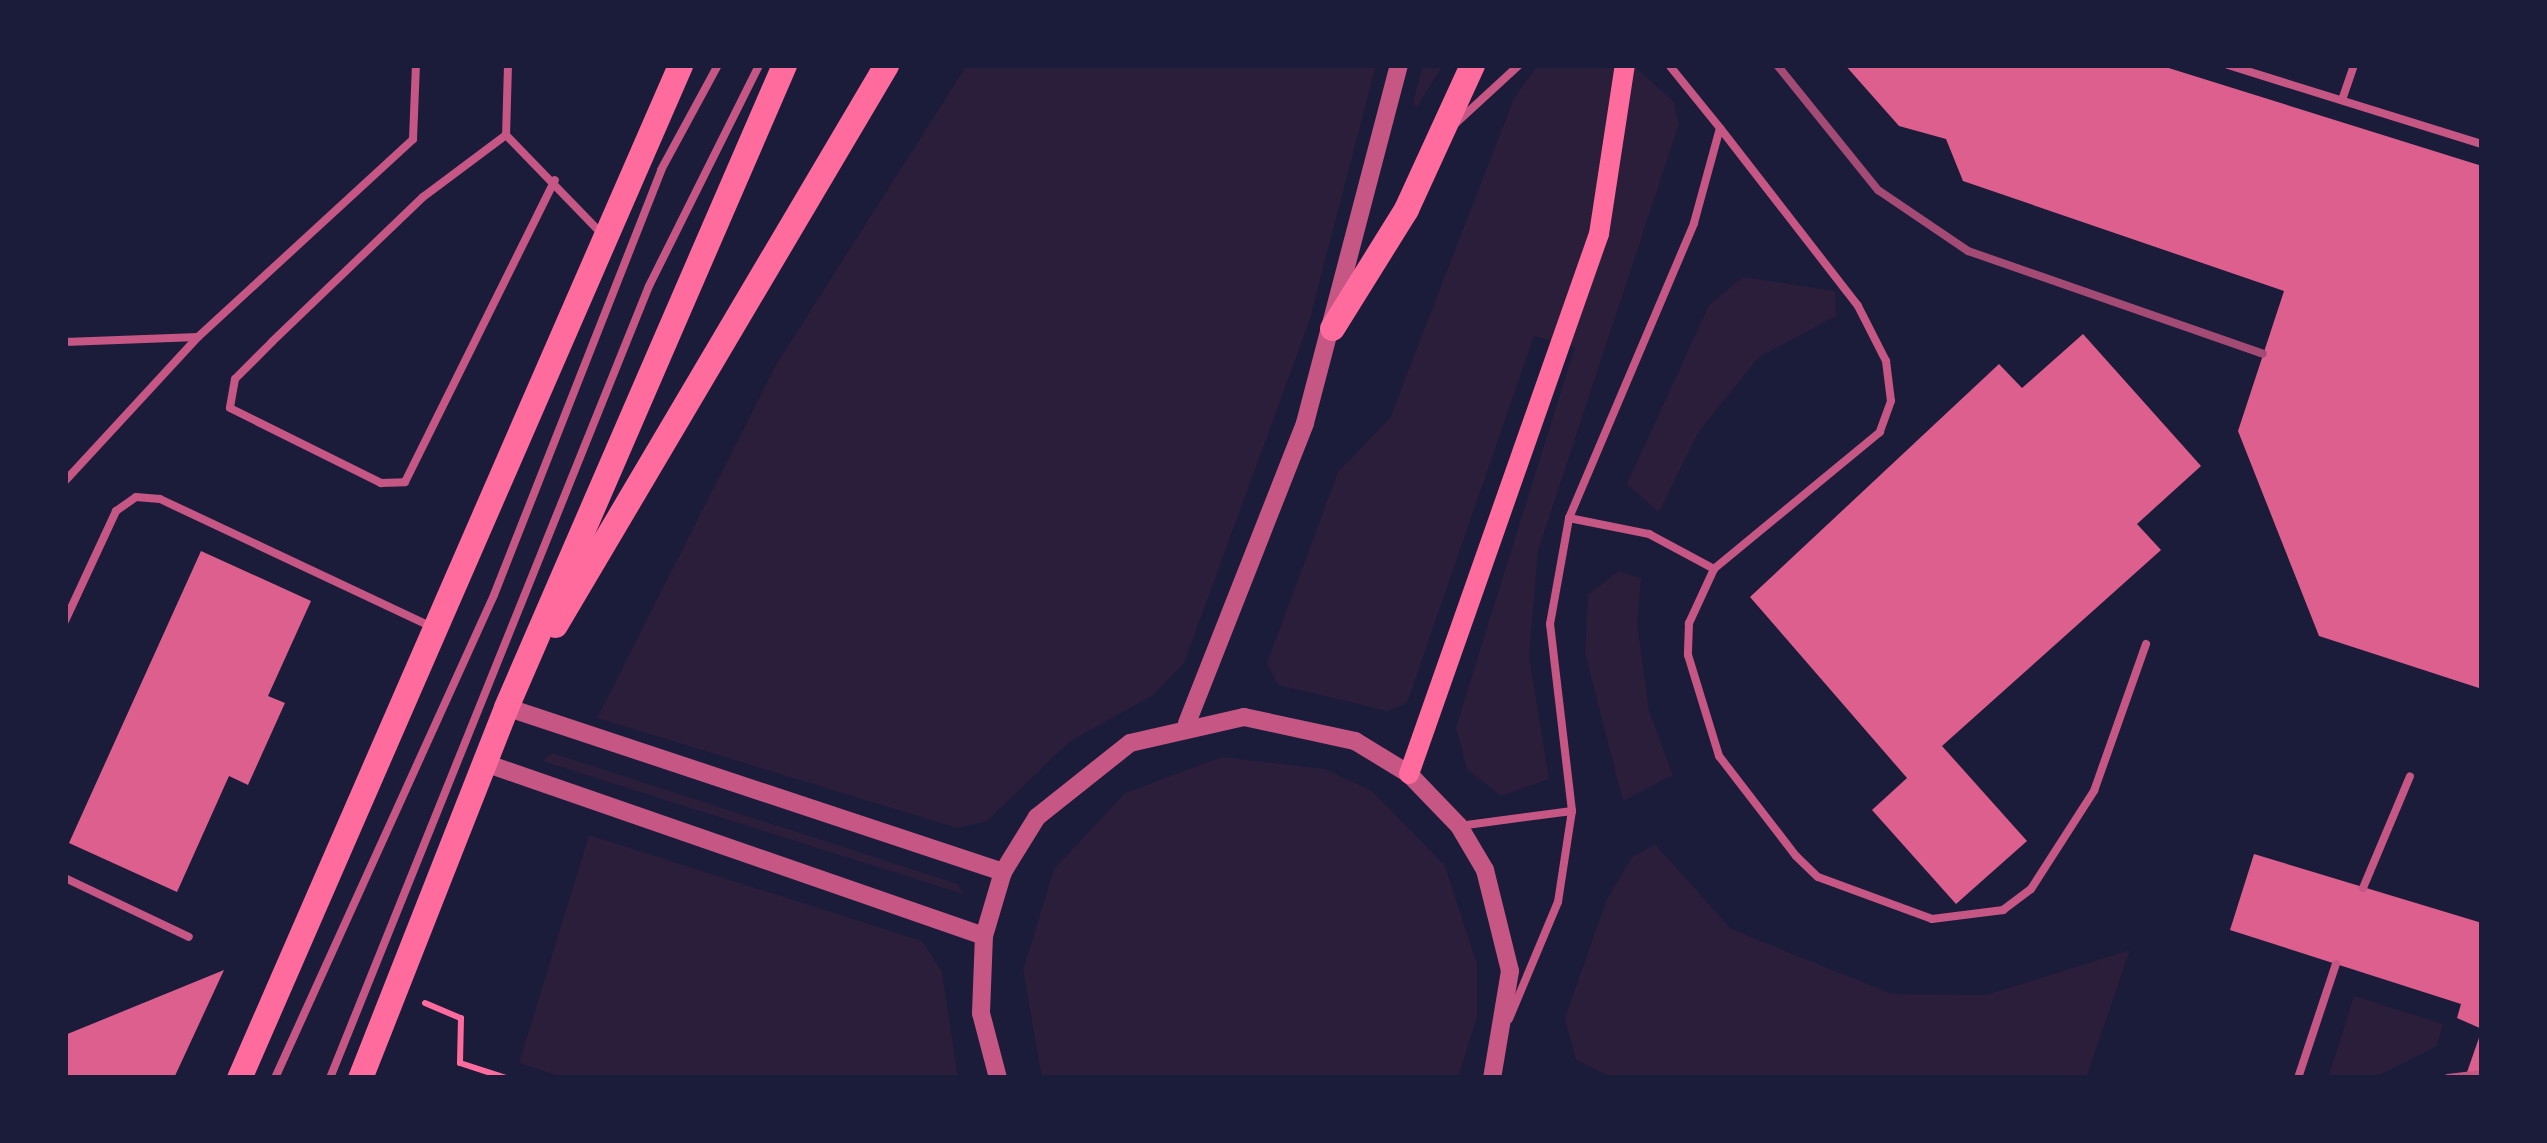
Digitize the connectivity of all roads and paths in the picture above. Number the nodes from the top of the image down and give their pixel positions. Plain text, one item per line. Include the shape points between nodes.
1 (416, 65) edge
2 (508, 65) edge
3 (680, 65) edge
4 (718, 65) edge
5 (759, 65) edge
6 (784, 65) edge
7 (1399, 65) edge
8 (1472, 65) edge
9 (1519, 65) edge
10 (1625, 65) edge
11 (1669, 65) edge
12 (2228, 65) edge
13 (2354, 65) edge
14 (885, 66) edge
15 (2342, 100) junction
16 (1720, 128) junction
17 (1443, 134) junction
18 (506, 135) junction
19 (2482, 144) edge
20 (554, 180) junction
21 (602, 235) junction
22 (1332, 328) junction
23 (198, 337) junction
24 (65, 342) edge
25 (65, 481) edge
26 (1569, 518) junction
27 (1714, 569) junction
28 (65, 621) edge
29 (437, 630) junction
30 (2146, 644) dead end
31 (506, 707) junction
32 (1187, 723) junction
33 (485, 763) junction
34 (1409, 774) junction
35 (2410, 776) dead end
36 (1572, 811) junction
37 (1459, 826) junction
38 (1003, 872) junction
39 (65, 878) edge
40 (2363, 888) dead end
41 (984, 936) junction
42 (189, 937) dead end
43 (2336, 964) dead end
44 (394, 991) junction
45 (1508, 1023) junction
46 (2482, 1074) edge
47 (239, 1078) edge
48 (275, 1078) edge
49 (330, 1078) edge
50 (360, 1078) edge
51 (506, 1078) edge
52 (998, 1078) edge
53 (1492, 1078) edge
54 (2298, 1078) edge
55 (2448, 1078) edge

1 - 23 lane via 414,139
2 - 18 lane
3 - 21 main road
4 - 48 lane via 661,170 494,595
5 - 49 lane via 656,270
6 - 31 main road
7 - 22 street
8 - 17 main road
9 - 17 lane
10 - 34 main road via 1599,234
11 - 16 lane
12 - 15 lane
13 - 15 lane
14 - 31 main road
15 - 19 lane
16 - 26 lane via 1694,224
16 - 27 lane via 1858,306 1886,361 1891,401 1880,432
17 - 22 main road
18 - 20 lane
18 - 20 lane via 422,197 272,342 236,379 230,408 381,484 405,482
20 - 21 lane
21 - 29 main road
22 - 32 street via 1263,539
23 - 24 lane
23 - 25 lane
26 - 27 lane via 1650,534
26 - 36 lane via 1550,624
27 - 30 lane via 1690,623 1688,655 1719,756 1818,876 1932,919 2002,910 2030,889 2094,791
28 - 29 lane via 116,511 136,498 160,498
29 - 47 main road
31 - 33 main road
31 - 38 street
32 - 34 street via 1301,723
32 - 38 street via 1080,774
33 - 41 street
33 - 44 main road
34 - 37 street
35 - 40 lane
36 - 37 lane
36 - 45 lane via 1558,902
37 - 45 street via 1502,920
38 - 41 street
39 - 42 lane
41 - 52 street via 981,1012
43 - 54 lane
44 - 50 main road
44 - 51 path via 461,1018 460,1063
45 - 53 street
46 - 55 lane

